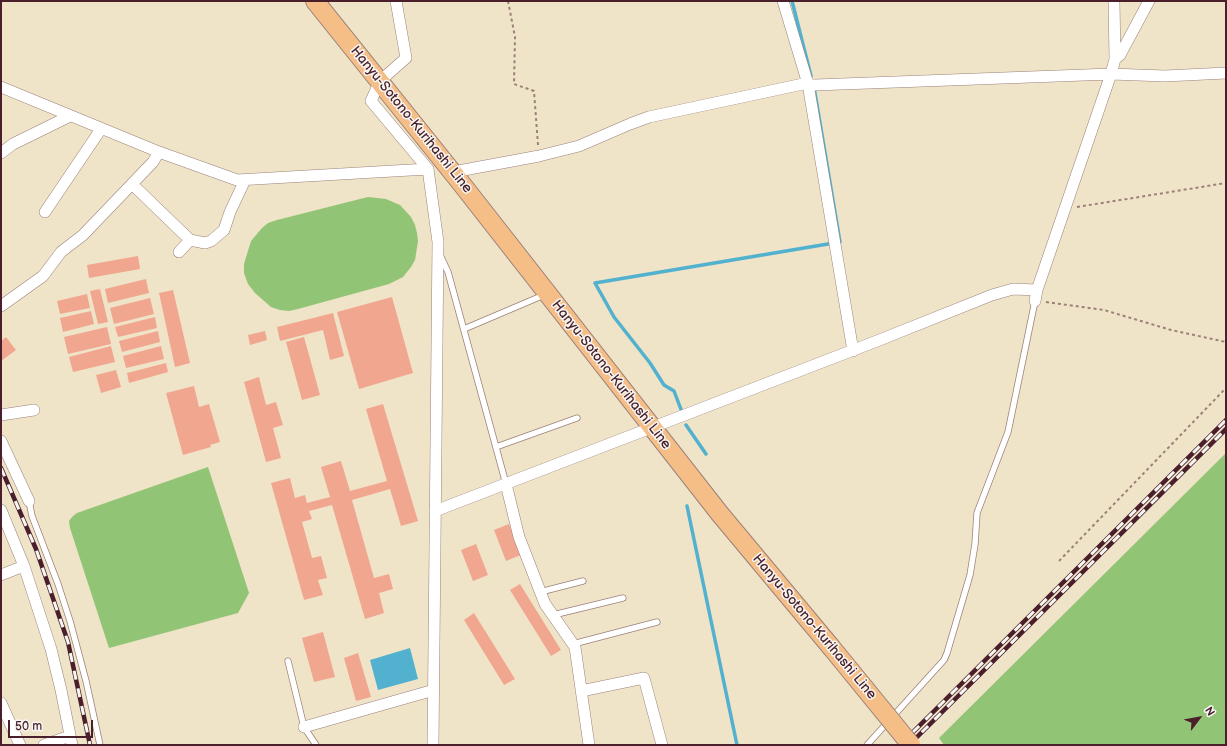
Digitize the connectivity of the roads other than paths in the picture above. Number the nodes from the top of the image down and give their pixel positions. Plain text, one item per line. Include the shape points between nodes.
1 (315, 1) edge
2 (396, 1) edge
3 (783, 1) edge
4 (1114, 1) edge
5 (1149, 1) edge
6 (1115, 60) junction
7 (1226, 73) edge
8 (1111, 74) junction
9 (380, 81) junction
10 (808, 84) junction
11 (1, 87) edge
12 (70, 116) junction
13 (101, 129) junction
14 (2, 150) edge
15 (159, 152) junction
16 (428, 169) junction
17 (453, 172) junction
18 (245, 180) junction
19 (132, 184) junction
20 (45, 212) dead end
21 (190, 240) junction
22 (438, 249) junction
23 (179, 252) dead end
24 (547, 293) junction
25 (1036, 296) junction
26 (1, 306) edge
27 (464, 330) junction
28 (853, 351) junction
29 (34, 410) dead end
30 (1, 415) edge
31 (577, 418) dead end
32 (653, 428) junction
33 (1, 441) edge
34 (496, 447) junction
35 (506, 484) junction
36 (29, 501) joint
37 (1, 510) edge
38 (435, 511) junction
39 (24, 566) junction
40 (1, 574) edge
41 (583, 581) dead end
42 (540, 592) junction
43 (623, 598) dead end
44 (553, 615) junction
45 (657, 622) dead end
46 (573, 644) junction
47 (288, 661) dead end
48 (434, 690) junction
49 (581, 690) junction
50 (1, 703) edge
51 (304, 727) junction
52 (71, 741) edge
53 (20, 745) edge
54 (44, 745) edge
55 (100, 745) edge
56 (316, 745) edge
57 (433, 745) edge
58 (589, 745) edge
59 (662, 745) edge
60 (867, 745) edge
61 (911, 745) edge

1 - 9 main road, Hanyu-Sotono-Kurihashi Line
2 - 9 street via 406,58
3 - 10 street
4 - 6 street
5 - 6 street
6 - 8 street
7 - 8 street via 1165,76
8 - 10 street
8 - 25 street
9 - 16 street via 372,101
9 - 17 main road, Hanyu-Sotono-Kurihashi Line
10 - 17 street via 649,117 579,146
10 - 28 street
11 - 12 street
12 - 13 street
12 - 14 street
13 - 15 street
13 - 20 street
15 - 18 street via 237,180
15 - 19 street
16 - 18 street
16 - 22 street
17 - 24 main road, Hanyu-Sotono-Kurihashi Line
18 - 21 street via 224,230 205,243
19 - 21 street
19 - 26 street via 83,235 61,252 43,276
21 - 23 street
22 - 27 lane via 448,272
22 - 38 street
24 - 27 lane
24 - 32 main road, Hanyu-Sotono-Kurihashi Line
25 - 28 street via 1013,289 992,295
25 - 60 lane via 1008,432 977,513 970,575 948,653
27 - 34 lane
28 - 32 street
29 - 30 street
31 - 34 lane
32 - 35 street
32 - 61 main road, Hanyu-Sotono-Kurihashi Line, bridge via 720,514
33 - 36 street
34 - 35 lane
35 - 38 street
35 - 42 street via 519,536
36 - 55 lane via 72,629
37 - 39 street
38 - 48 street
39 - 40 street
39 - 52 street via 51,649
41 - 42 lane
42 - 44 street via 544,604
43 - 44 lane
44 - 46 street
45 - 46 lane
46 - 49 street
47 - 51 lane
48 - 51 street
48 - 57 street
49 - 58 street
49 - 59 street via 644,678
50 - 53 street
51 - 56 lane
52 - 54 street

